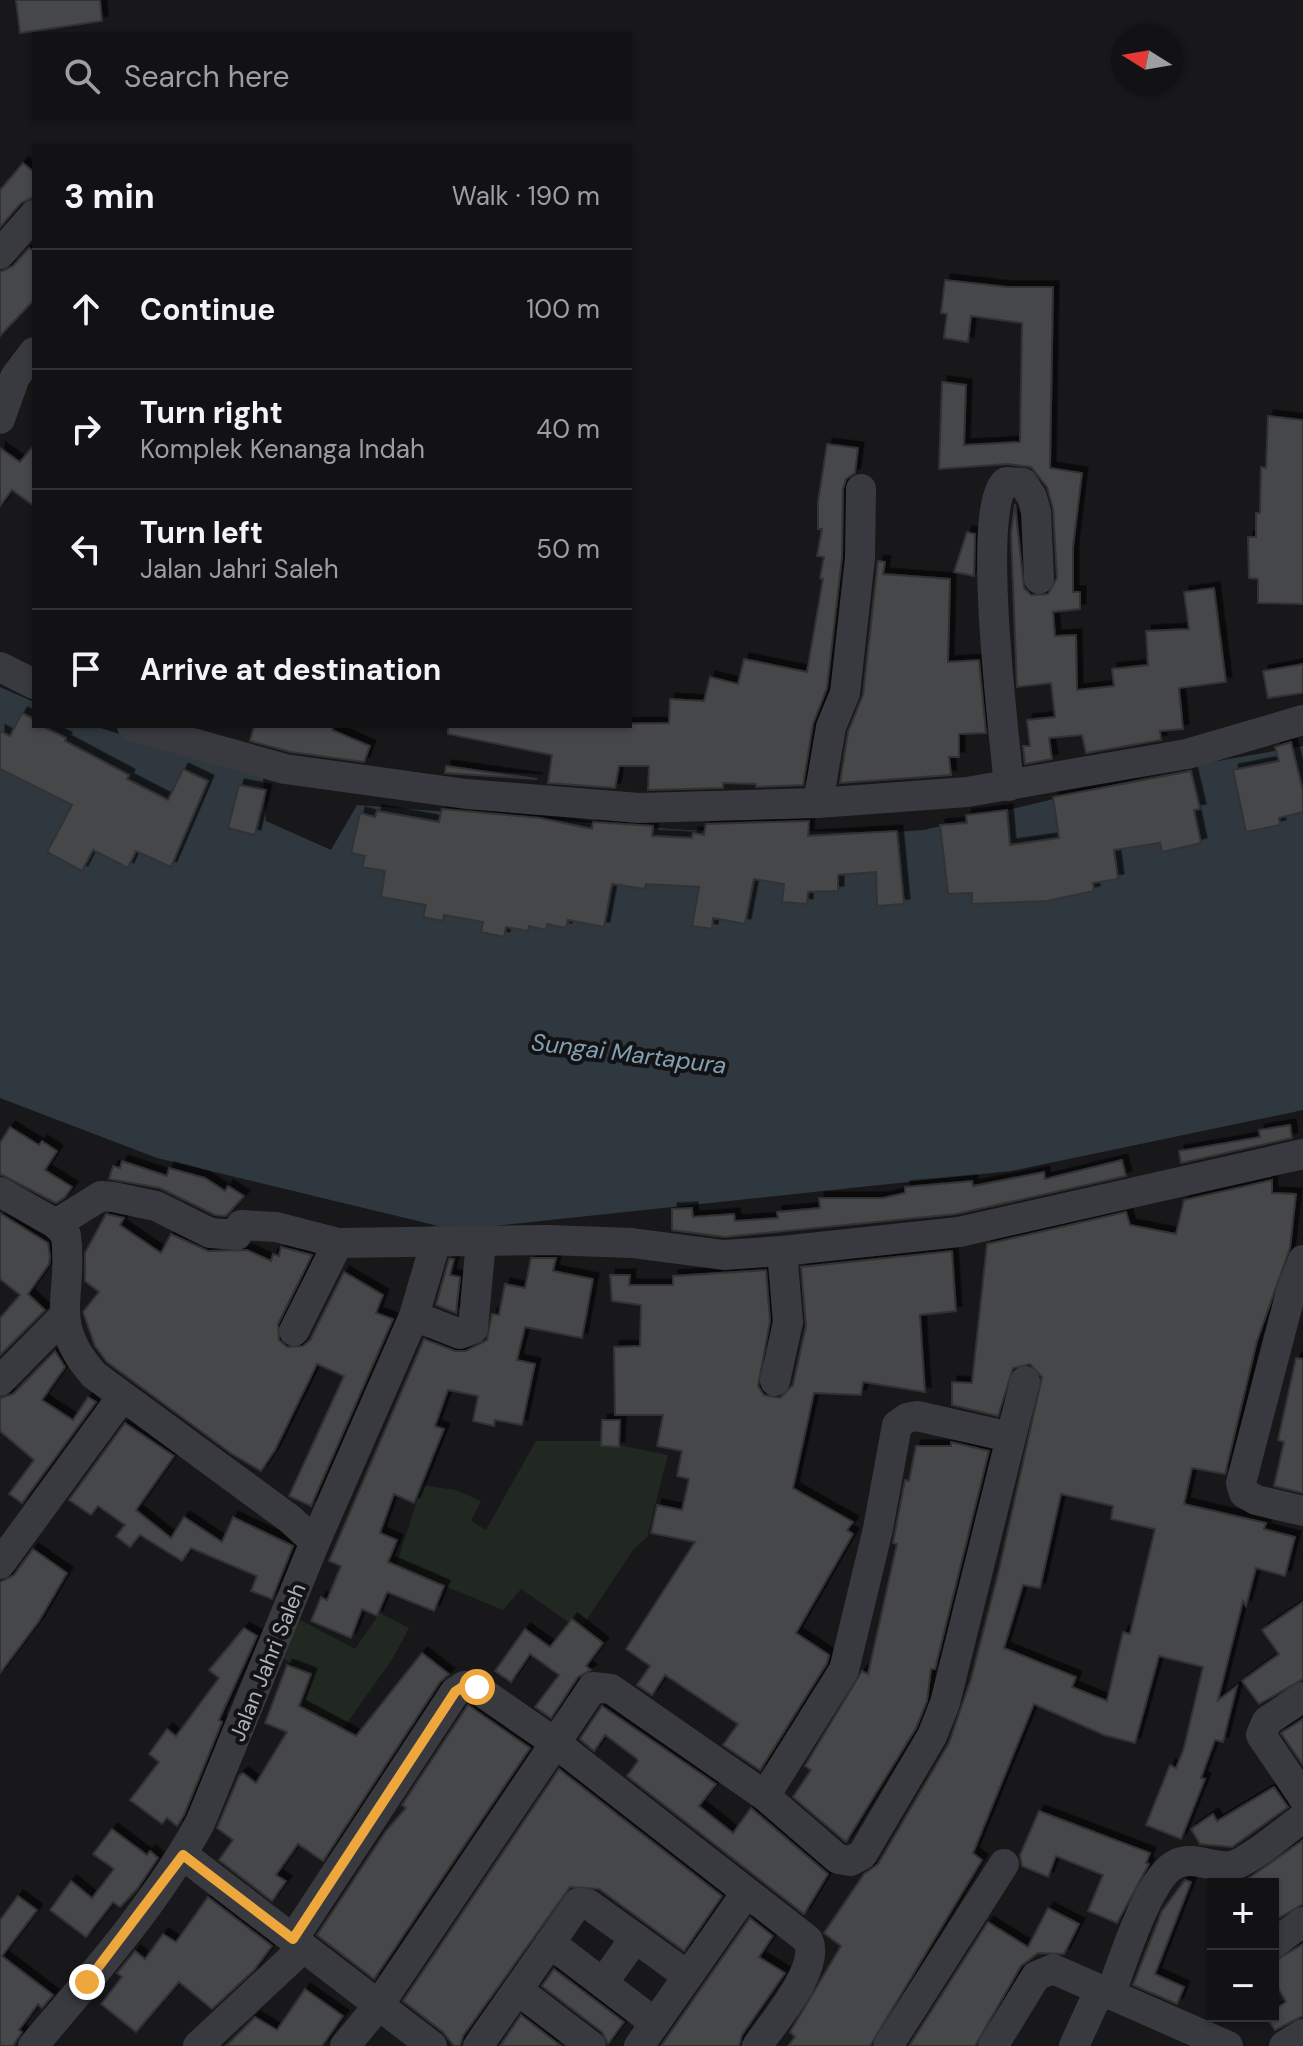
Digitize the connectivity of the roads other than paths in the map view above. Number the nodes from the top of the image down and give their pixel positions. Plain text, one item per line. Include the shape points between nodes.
1 (32, 217) edge
2 (0, 254) edge
3 (32, 355) edge
4 (0, 419) edge
5 (861, 489) dead end
6 (1039, 579) dead end
7 (0, 667) edge
8 (32, 683) edge
9 (1303, 720) edge
10 (139, 728) edge
11 (1009, 786) junction
12 (818, 803) junction
13 (1303, 1154) edge
14 (0, 1192) edge
15 (56, 1224) junction
16 (436, 1241) junction
17 (481, 1241) junction
18 (338, 1243) junction
19 (782, 1251) junction
20 (1303, 1260) edge
21 (414, 1316) junction
22 (63, 1317) junction
23 (294, 1331) dead end
24 (0, 1381) edge
25 (775, 1381) dead end
26 (1025, 1381) dead end
27 (122, 1397) junction
28 (1010, 1437) junction
29 (1303, 1511) edge
30 (315, 1542) junction
31 (0, 1564) edge
32 (1303, 1697) edge
33 (554, 1742) junction
34 (765, 1796) junction
35 (1303, 1797) edge
36 (1303, 1818) edge
37 (183, 1855) junction
38 (1004, 1864) dead end
39 (746, 1893) junction
40 (1303, 1922) edge
41 (635, 1938) junction
42 (1279, 1940) edge
43 (550, 1943) junction
44 (298, 1944) junction
45 (688, 1976) junction
46 (603, 1983) junction
47 (519, 1991) junction
48 (1105, 1993) junction
49 (378, 2006) junction
50 (1303, 2034) edge
51 (647, 2035) edge
52 (33, 2046) edge
53 (198, 2046) edge
54 (345, 2046) edge
55 (432, 2046) edge
56 (478, 2046) edge
57 (591, 2046) edge
58 (757, 2046) edge
59 (888, 2046) edge
60 (993, 2046) edge
61 (1074, 2046) edge
62 (1228, 2046) edge
63 (1284, 2046) edge

1 - 2 street
3 - 4 street via 15,377
5 - 12 street via 860,558 845,693 831,727
6 - 11 street via 1032,497 1023,483 1006,482 996,501 992,566
7 - 8 street
9 - 11 street via 1187,754
10 - 12 street via 285,769 466,794 639,808
11 - 12 street
13 - 19 street via 982,1228
14 - 15 street
15 - 18 street via 101,1196 156,1206 210,1233 237,1235 241,1225 257,1224
15 - 22 street via 68,1246
16 - 17 street
16 - 18 street
16 - 21 street, Jalan Jahri Saleh
17 - 19 street via 632,1243 724,1255
17 - 21 street via 473,1329 460,1334
18 - 23 street
19 - 25 street via 788,1322
20 - 29 street via 1241,1483 1244,1493 1256,1500
21 - 30 street, Jalan Jahri Saleh
22 - 24 street
22 - 27 street via 73,1349
26 - 28 street
27 - 30 street
27 - 31 street
28 - 34 street via 917,1416 897,1425 844,1670
28 - 34 street via 945,1703 871,1845 856,1860 838,1859
30 - 37 street, Jalan Jahri Saleh
32 - 35 street via 1267,1721 1261,1735
33 - 34 street via 591,1690 605,1686
33 - 39 street
33 - 44 street via 483,1690 460,1687
33 - 49 street
36 - 48 street via 1238,1864 1182,1862 1169,1869
37 - 44 street
37 - 52 street, Jalan Jahri Saleh
38 - 59 street
39 - 45 street
39 - 58 street via 804,1936 812,1954 804,1976
40 - 42 street
41 - 43 street via 584,1903 575,1905
41 - 45 street
41 - 46 street
43 - 46 street
43 - 47 street
44 - 49 street
44 - 53 street
45 - 51 street
46 - 51 street
47 - 56 street
47 - 57 street
48 - 60 street via 1065,1972 1044,1970
48 - 61 street
48 - 62 street
49 - 54 street
49 - 55 street
50 - 63 street

